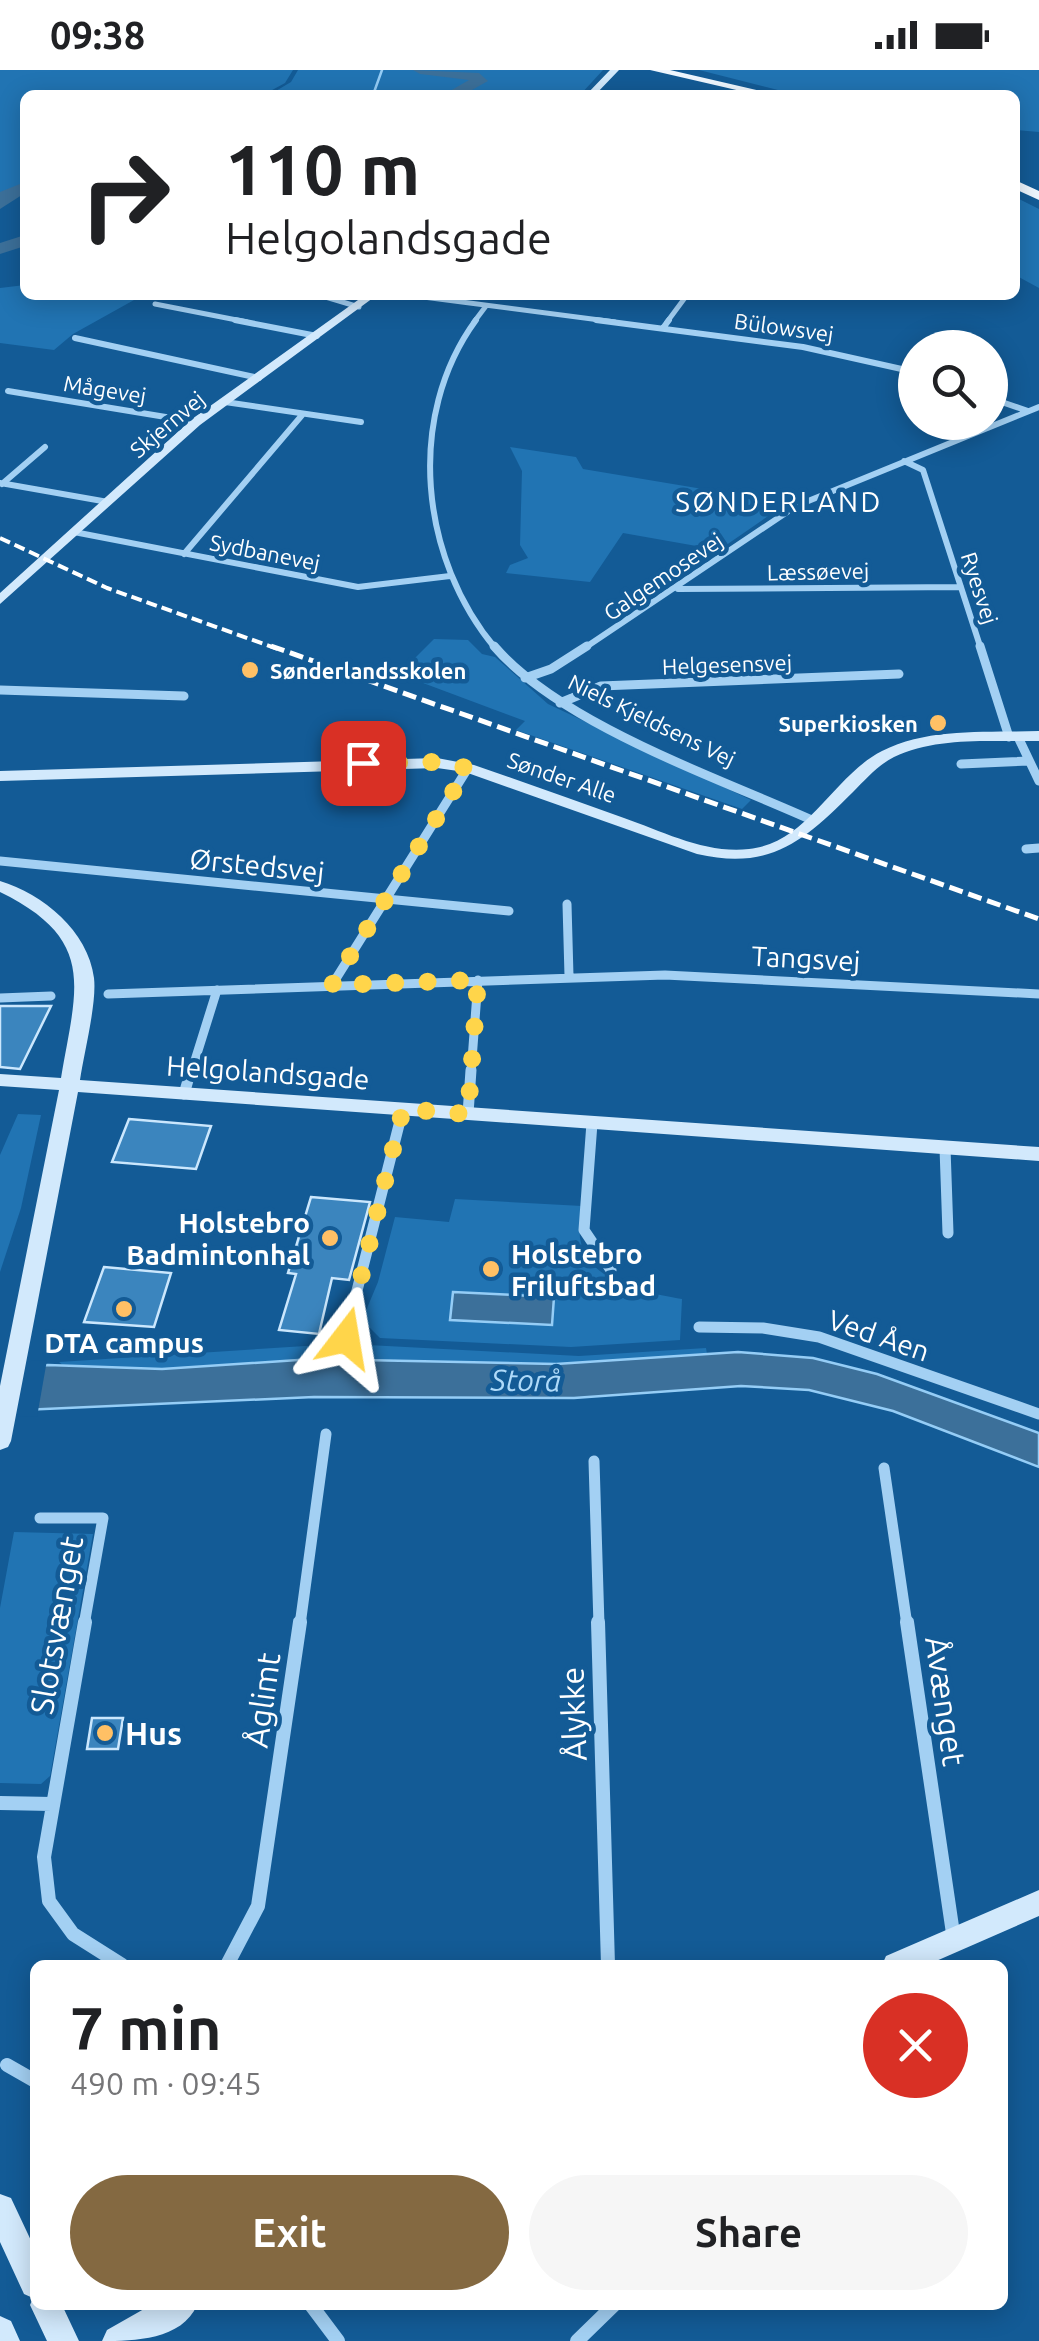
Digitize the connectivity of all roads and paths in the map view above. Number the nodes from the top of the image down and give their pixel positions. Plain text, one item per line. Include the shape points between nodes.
1 (615, 70) edge
2 (655, 70) edge
3 (668, 70) edge
4 (677, 70) edge
5 (694, 74) junction
6 (595, 90) edge
7 (750, 90) edge
8 (755, 90) edge
9 (336, 300) edge
10 (367, 300) edge
11 (443, 300) edge
12 (683, 300) edge
13 (155, 304) dead end
14 (486, 306) junction
15 (359, 307) junction
16 (663, 328) junction
17 (318, 336) junction
18 (75, 338) dead end
19 (898, 368) edge
20 (259, 378) junction
21 (8, 392) dead end
22 (225, 402) junction
23 (1008, 405) edge
24 (1039, 407) edge
25 (1028, 412) junction
26 (303, 414) junction
27 (196, 422) junction
28 (361, 422) dead end
29 (45, 447) dead end
30 (904, 461) junction
31 (1, 483) edge
32 (108, 502) junction
33 (74, 532) junction
34 (184, 554) junction
35 (450, 576) junction
36 (961, 587) junction
37 (677, 589) junction
38 (0, 600) edge
39 (899, 674) dead end
40 (525, 678) junction
41 (0, 690) edge
42 (184, 696) dead end
43 (560, 703) junction
44 (1039, 736) edge
45 (1014, 737) junction
46 (1029, 761) junction
47 (960, 764) dead end
48 (468, 768) junction
49 (0, 776) edge
50 (1039, 782) edge
51 (814, 821) junction
52 (1039, 848) edge
53 (1026, 849) dead end
54 (0, 861) edge
55 (0, 886) edge
56 (385, 900) junction
57 (567, 904) dead end
58 (509, 910) dead end
59 (569, 976) junction
60 (478, 980) junction
61 (332, 985) junction
62 (217, 990) junction
63 (108, 994) dead end
64 (1039, 994) edge
65 (51, 996) dead end
66 (0, 998) edge
67 (0, 1080) edge
68 (70, 1086) junction
69 (184, 1094) junction
70 (403, 1109) junction
71 (468, 1114) junction
72 (592, 1122) junction
73 (945, 1148) junction
74 (1039, 1154) edge
75 (948, 1233) dead end
76 (611, 1270) dead end
77 (700, 1327) dead end
78 (346, 1338) dead end
79 (1039, 1414) edge
80 (2, 1433) edge
81 (326, 1434) dead end
82 (594, 1461) dead end
83 (884, 1468) dead end
84 (40, 1518) dead end
85 (0, 1804) edge
86 (52, 1804) junction
87 (1039, 1903) edge
88 (954, 1942) junction
89 (114, 1960) edge
90 (231, 1960) edge
91 (608, 1960) edge
92 (909, 1960) edge
93 (7, 2065) dead end
94 (30, 2078) edge
95 (0, 2209) edge
96 (30, 2272) edge
97 (48, 2310) edge
98 (172, 2310) edge
99 (315, 2310) edge
100 (609, 2310) edge
101 (0, 2332) edge
102 (4, 2341) edge
103 (63, 2341) edge
104 (118, 2341) edge
105 (338, 2341) edge
106 (577, 2341) edge

1 - 6 street
2 - 7 main road
3 - 5 main road
4 - 5 main road
5 - 8 main road
9 - 15 street
10 - 15 street, Skjernvej
11 - 14 street, Bülowsvej
12 - 16 street
13 - 17 street
14 - 16 street, Bülowsvej
14 - 35 street, Niels Kjeldsens Vej via 455,348 434,394 434,520
15 - 17 street, Skjernvej
16 - 19 street, Bülowsvej
17 - 20 street, Skjernvej
18 - 20 street
20 - 22 street, Skjernvej
21 - 27 street, Mågevej
22 - 26 street
22 - 27 street, Skjernvej
23 - 25 street
24 - 25 street, Galgemosevej
25 - 30 street, Galgemosevej
26 - 28 street
26 - 34 street
27 - 32 street, Skjernvej
29 - 31 street
30 - 36 street, Ryesvej via 923,470
30 - 37 street, Galgemosevej via 796,506
31 - 32 street
32 - 33 street, Skjernvej
33 - 34 street, Sydbanevej
33 - 38 street, Skjernvej
34 - 35 street, Sydbanevej via 358,587
35 - 40 street, Niels Kjeldsens Vej via 478,629
36 - 37 street, Læssøevej
36 - 45 street, Ryesvej
37 - 40 street, Galgemosevej
39 - 43 street, Helgesensvej via 601,686
40 - 43 street, Niels Kjeldsens Vej
41 - 42 street
43 - 51 street, Niels Kjeldsens Vej
44 - 45 street
45 - 46 street, Ryesvej
45 - 51 street via 927,743 888,754
46 - 47 street
46 - 50 street, Ryesvej
48 - 49 street, Sønder Alle via 408,762
48 - 51 street, Sønder Alle via 720,855 772,852
48 - 56 street
52 - 53 street
54 - 56 street, Ørstedsvej
55 - 68 street via 58,923 86,968
56 - 58 street, Ørstedsvej
56 - 61 street
57 - 59 street
59 - 60 street, Tangsvej
59 - 64 street, Tangsvej via 721,976
60 - 61 street, Tangsvej
60 - 71 street
61 - 62 street, Tangsvej
62 - 63 street, Tangsvej
62 - 69 street
65 - 66 street
67 - 68 street, Helgolandsgade
68 - 69 street, Helgolandsgade
68 - 80 street
69 - 70 street, Helgolandsgade
70 - 71 street, Helgolandsgade
70 - 78 street
71 - 72 street, Helgolandsgade
72 - 73 street, Helgolandsgade
72 - 76 street via 584,1230
73 - 74 street, Helgolandsgade
73 - 75 street
77 - 79 street, Ved Åen via 819,1338
81 - 90 street, Åglimt via 269,1850 258,1906
82 - 91 street, Ålykke
83 - 88 street, Åvænget
84 - 86 street, Slotsvænget via 103,1518
85 - 86 street
86 - 89 street, Slotsvænget via 44,1856 49,1901 73,1934
87 - 88 street
88 - 92 street
93 - 94 street
95 - 96 street
97 - 103 street
98 - 104 street
99 - 105 street
100 - 106 street
101 - 102 street

